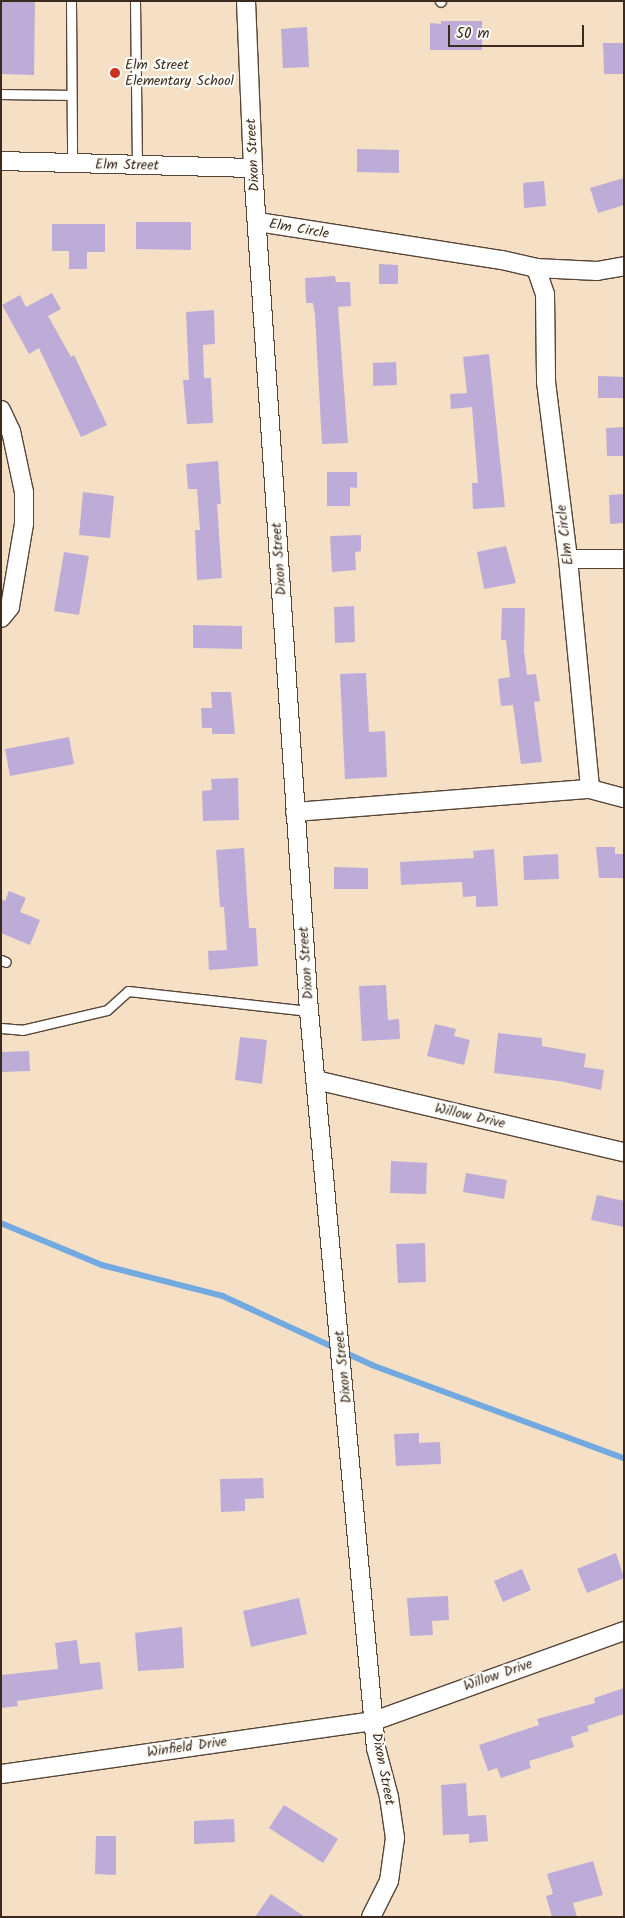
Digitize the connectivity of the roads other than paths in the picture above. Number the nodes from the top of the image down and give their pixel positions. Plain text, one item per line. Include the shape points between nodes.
1 (71, 1) edge
2 (135, 1) edge
3 (246, 1) edge
4 (1, 94) edge
5 (72, 95) junction
6 (1, 162) edge
7 (72, 163) junction
8 (137, 165) junction
9 (253, 168) junction
10 (258, 222) junction
11 (624, 266) edge
12 (536, 268) junction
13 (1, 410) edge
14 (568, 559) junction
15 (624, 559) edge
16 (1, 618) edge
17 (590, 789) junction
18 (624, 798) edge
19 (295, 812) junction
20 (309, 1011) junction
21 (1, 1028) edge
22 (316, 1080) junction
23 (624, 1152) edge
24 (624, 1632) edge
25 (374, 1721) junction
26 (1, 1774) edge
27 (371, 1917) edge

1 - 5 lane
2 - 8 lane
3 - 9 street, Dixon Street
4 - 5 lane
5 - 7 lane
6 - 7 street, Elm Street
7 - 8 street, Elm Street
8 - 9 street, Elm Street
9 - 10 street, Dixon Street
10 - 12 street, Elm Circle
10 - 19 street, Dixon Street
11 - 12 street via 597,271
12 - 14 street, Elm Circle via 545,294 546,382
13 - 16 street via 11,431 24,492 24,524 10,607
14 - 15 street
14 - 17 street, Elm Circle
17 - 18 street
17 - 19 street
19 - 20 street, Dixon Street
20 - 21 lane via 128,991 107,1010 22,1030
20 - 22 street, Dixon Street
22 - 23 street, Willow Drive
22 - 25 street, Dixon Street
24 - 25 street, Willow Drive
25 - 26 street, Winfield Drive
25 - 27 street, Dixon Street via 376,1748 396,1838 389,1881

